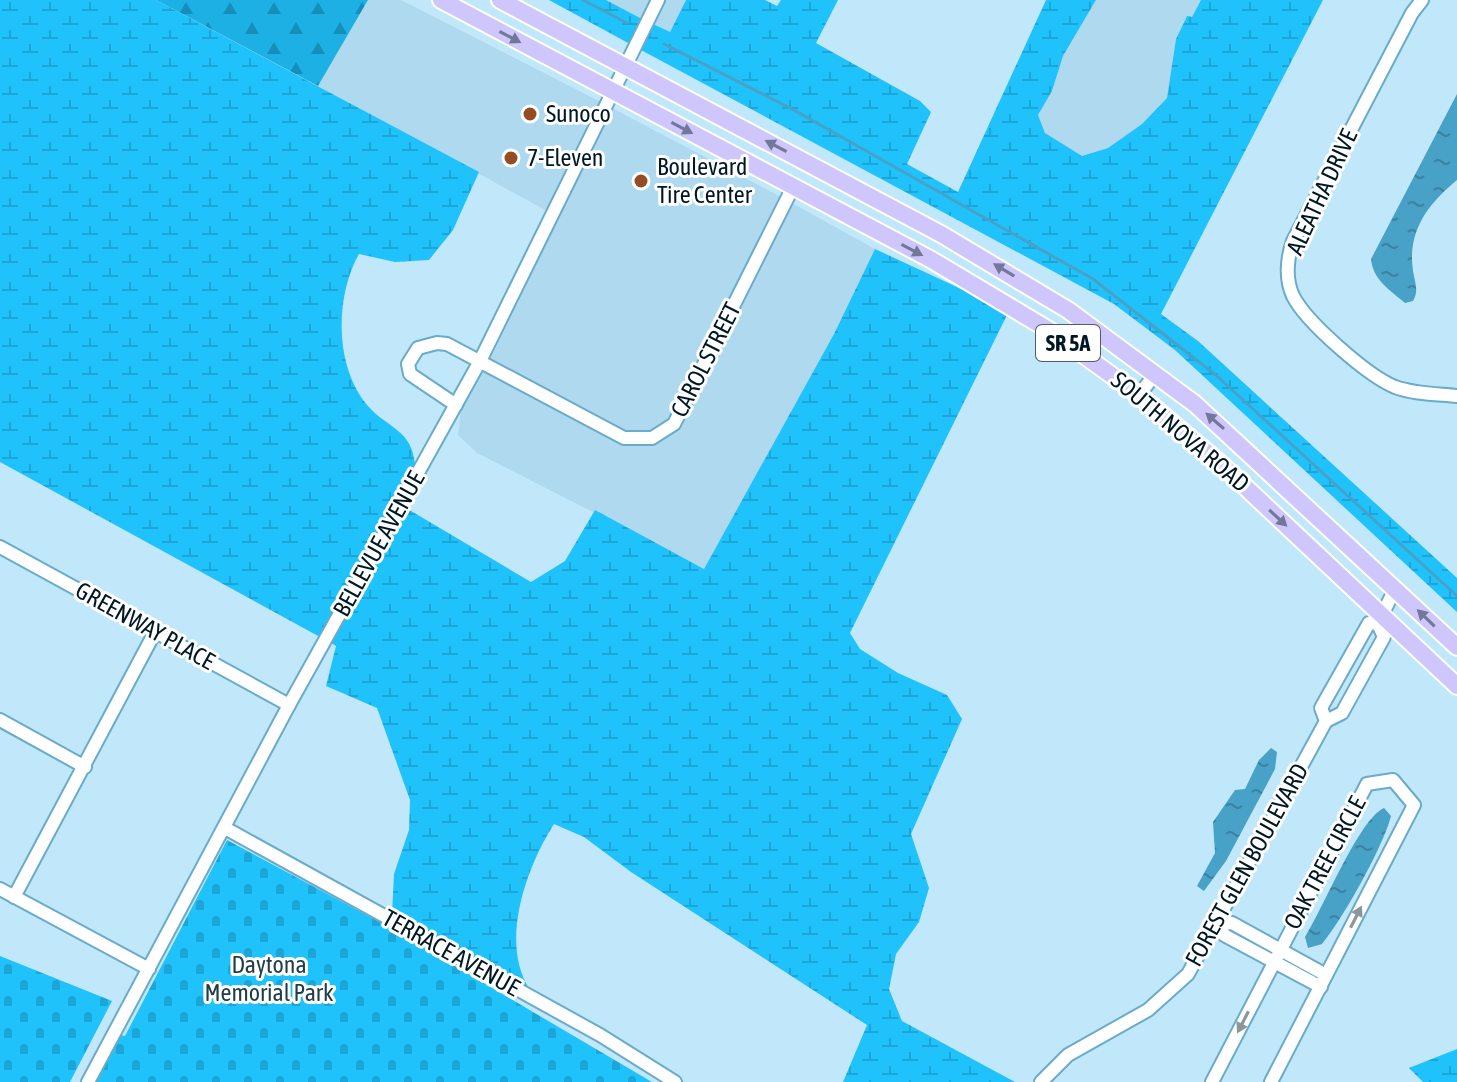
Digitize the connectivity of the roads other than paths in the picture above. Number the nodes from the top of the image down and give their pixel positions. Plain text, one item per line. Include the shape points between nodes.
1 (441, 0) edge
2 (500, 0) edge
3 (658, 0) edge
4 (1422, 0) edge
5 (626, 67) junction
6 (613, 92) junction
7 (793, 187) junction
8 (480, 361) junction
9 (1156, 373) junction
10 (1139, 395) junction
11 (1457, 396) edge
12 (456, 405) junction
13 (0, 547) edge
14 (1395, 589) junction
15 (1380, 620) junction
16 (155, 632) junction
17 (1457, 647) edge
18 (1457, 686) edge
19 (289, 705) junction
20 (0, 720) edge
21 (1326, 721) junction
22 (85, 767) junction
23 (225, 828) junction
24 (0, 889) edge
25 (14, 897) junction
26 (1219, 924) junction
27 (1276, 956) junction
28 (149, 969) junction
29 (1324, 981) junction
30 (88, 1082) edge
31 (675, 1082) edge
32 (1041, 1082) edge
33 (1212, 1082) edge
34 (1271, 1082) edge

1 -> 6 main road, SR 5A
2 - 5 main road, SR 5A
3 - 5 street, BELLEVUE AVENUE
4 - 11 street, ALEATHA DRIVE via 1293,241 1288,269 1300,307 1374,375 1407,391
5 - 6 street, BELLEVUE AVENUE
9 -> 5 main road, SOUTH NOVA ROAD / SR 5A via 985,259
6 -> 7 main road, SOUTH NOVA ROAD / SR 5A
6 - 8 street, BELLEVUE AVENUE
7 - 8 street, CAROL STREET via 674,424 652,438 624,438
7 -> 10 main road, SOUTH NOVA ROAD / SR 5A via 1012,306
8 - 12 street, BELLEVUE AVENUE
8 - 12 street, CAROL STREET via 437,343 413,354 410,374
9 - 10 street
14 -> 9 main road, SOUTH NOVA ROAD / SR 5A via 1231,435
10 -> 15 main road, SOUTH NOVA ROAD / SR 5A via 1223,466
12 - 19 street, BELLEVUE AVENUE
13 - 16 street, GREENWAY PLACE
14 - 15 street
17 -> 14 main road, SOUTH NOVA ROAD / SR 5A
15 - 18 main road, SOUTH NOVA ROAD / SR 5A
15 - 21 street, FOREST GLEN BOULEVARD via 1384,637 1342,713
15 - 21 street, FOREST GLEN BOULEVARD via 1369,623 1321,708
16 - 19 street, GREENWAY PLACE
16 - 22 street
19 - 23 street, BELLEVUE AVENUE
20 - 22 street
21 - 26 street, FOREST GLEN BOULEVARD
22 - 25 street
23 - 28 street, BELLEVUE AVENUE
23 - 31 street, TERRACE AVENUE via 600,1035
24 - 25 street
25 - 28 street
26 - 27 street via 1224,935
26 - 32 street, FOREST GLEN BOULEVARD via 1188,974 1148,1010 1068,1055
27 - 29 street
29 -> 27 street, OAK TREE CIRCLE via 1414,805 1393,780 1367,784
27 -> 33 street, OAK TREE CIRCLE
28 - 30 street, BELLEVUE AVENUE
29 - 34 street, OAK TREE CIRCLE

